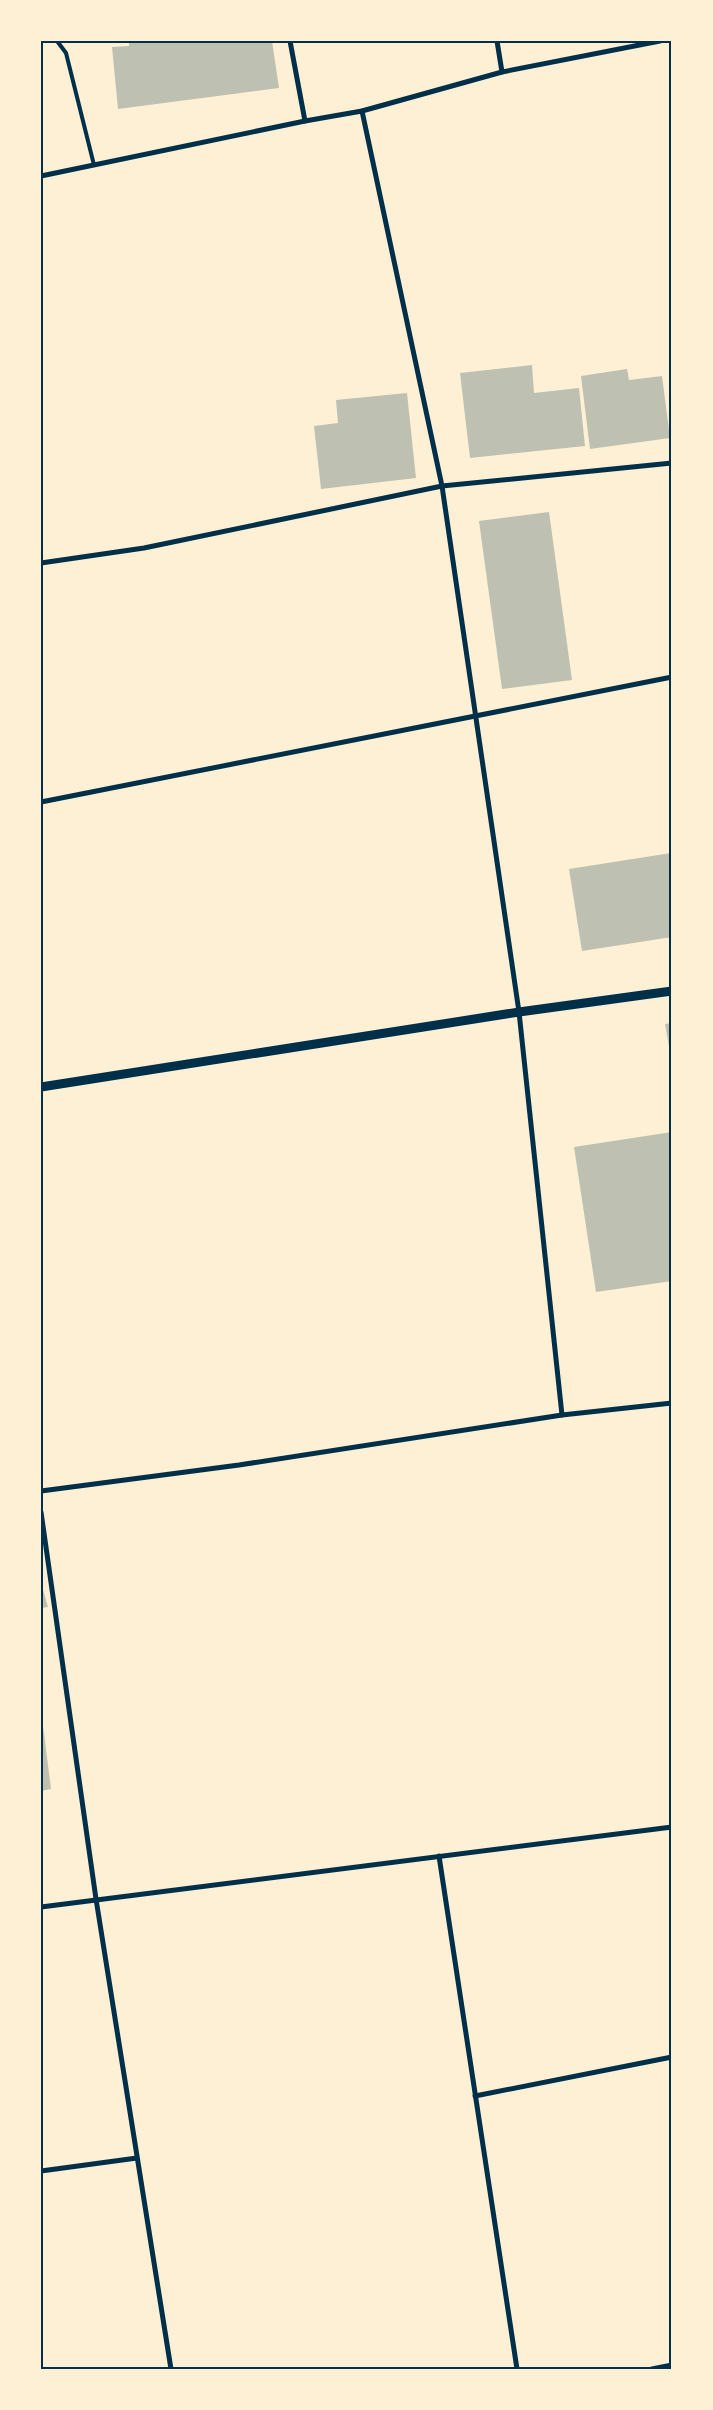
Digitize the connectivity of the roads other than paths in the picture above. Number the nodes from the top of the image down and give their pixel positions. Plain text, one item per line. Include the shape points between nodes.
1 (57, 41) edge
2 (290, 41) edge
3 (497, 41) edge
4 (660, 41) edge
5 (502, 72) junction
6 (362, 112) junction
7 (305, 121) junction
8 (94, 165) junction
9 (41, 176) edge
10 (672, 463) edge
11 (442, 486) junction
12 (41, 563) edge
13 (672, 678) edge
14 (477, 714) junction
15 (41, 802) edge
16 (672, 991) edge
17 (520, 1012) junction
18 (41, 1087) edge
19 (672, 1403) edge
20 (562, 1415) junction
21 (41, 1491) edge
22 (41, 1512) edge
23 (672, 1827) edge
24 (439, 1856) junction
25 (96, 1899) junction
26 (41, 1907) edge
27 (672, 2057) edge
28 (475, 2096) junction
29 (138, 2158) junction
30 (41, 2171) edge
31 (672, 2366) edge
32 (171, 2369) edge
33 (517, 2369) edge
34 (652, 2369) edge

1 - 8 lane via 66,53
2 - 7 street
3 - 5 street
4 - 5 street
5 - 6 street
6 - 7 street
6 - 11 street
7 - 8 street
8 - 9 street
10 - 11 street
11 - 12 street via 144,548
11 - 14 street
13 - 14 street
14 - 15 street
14 - 17 street
16 - 17 street
17 - 18 street
17 - 20 street
19 - 20 street
20 - 21 street via 239,1466
22 - 25 street
23 - 24 street
24 - 25 street
24 - 28 street
25 - 26 street
25 - 29 street
27 - 28 street
28 - 33 street
29 - 30 street
29 - 32 street
31 - 34 street

